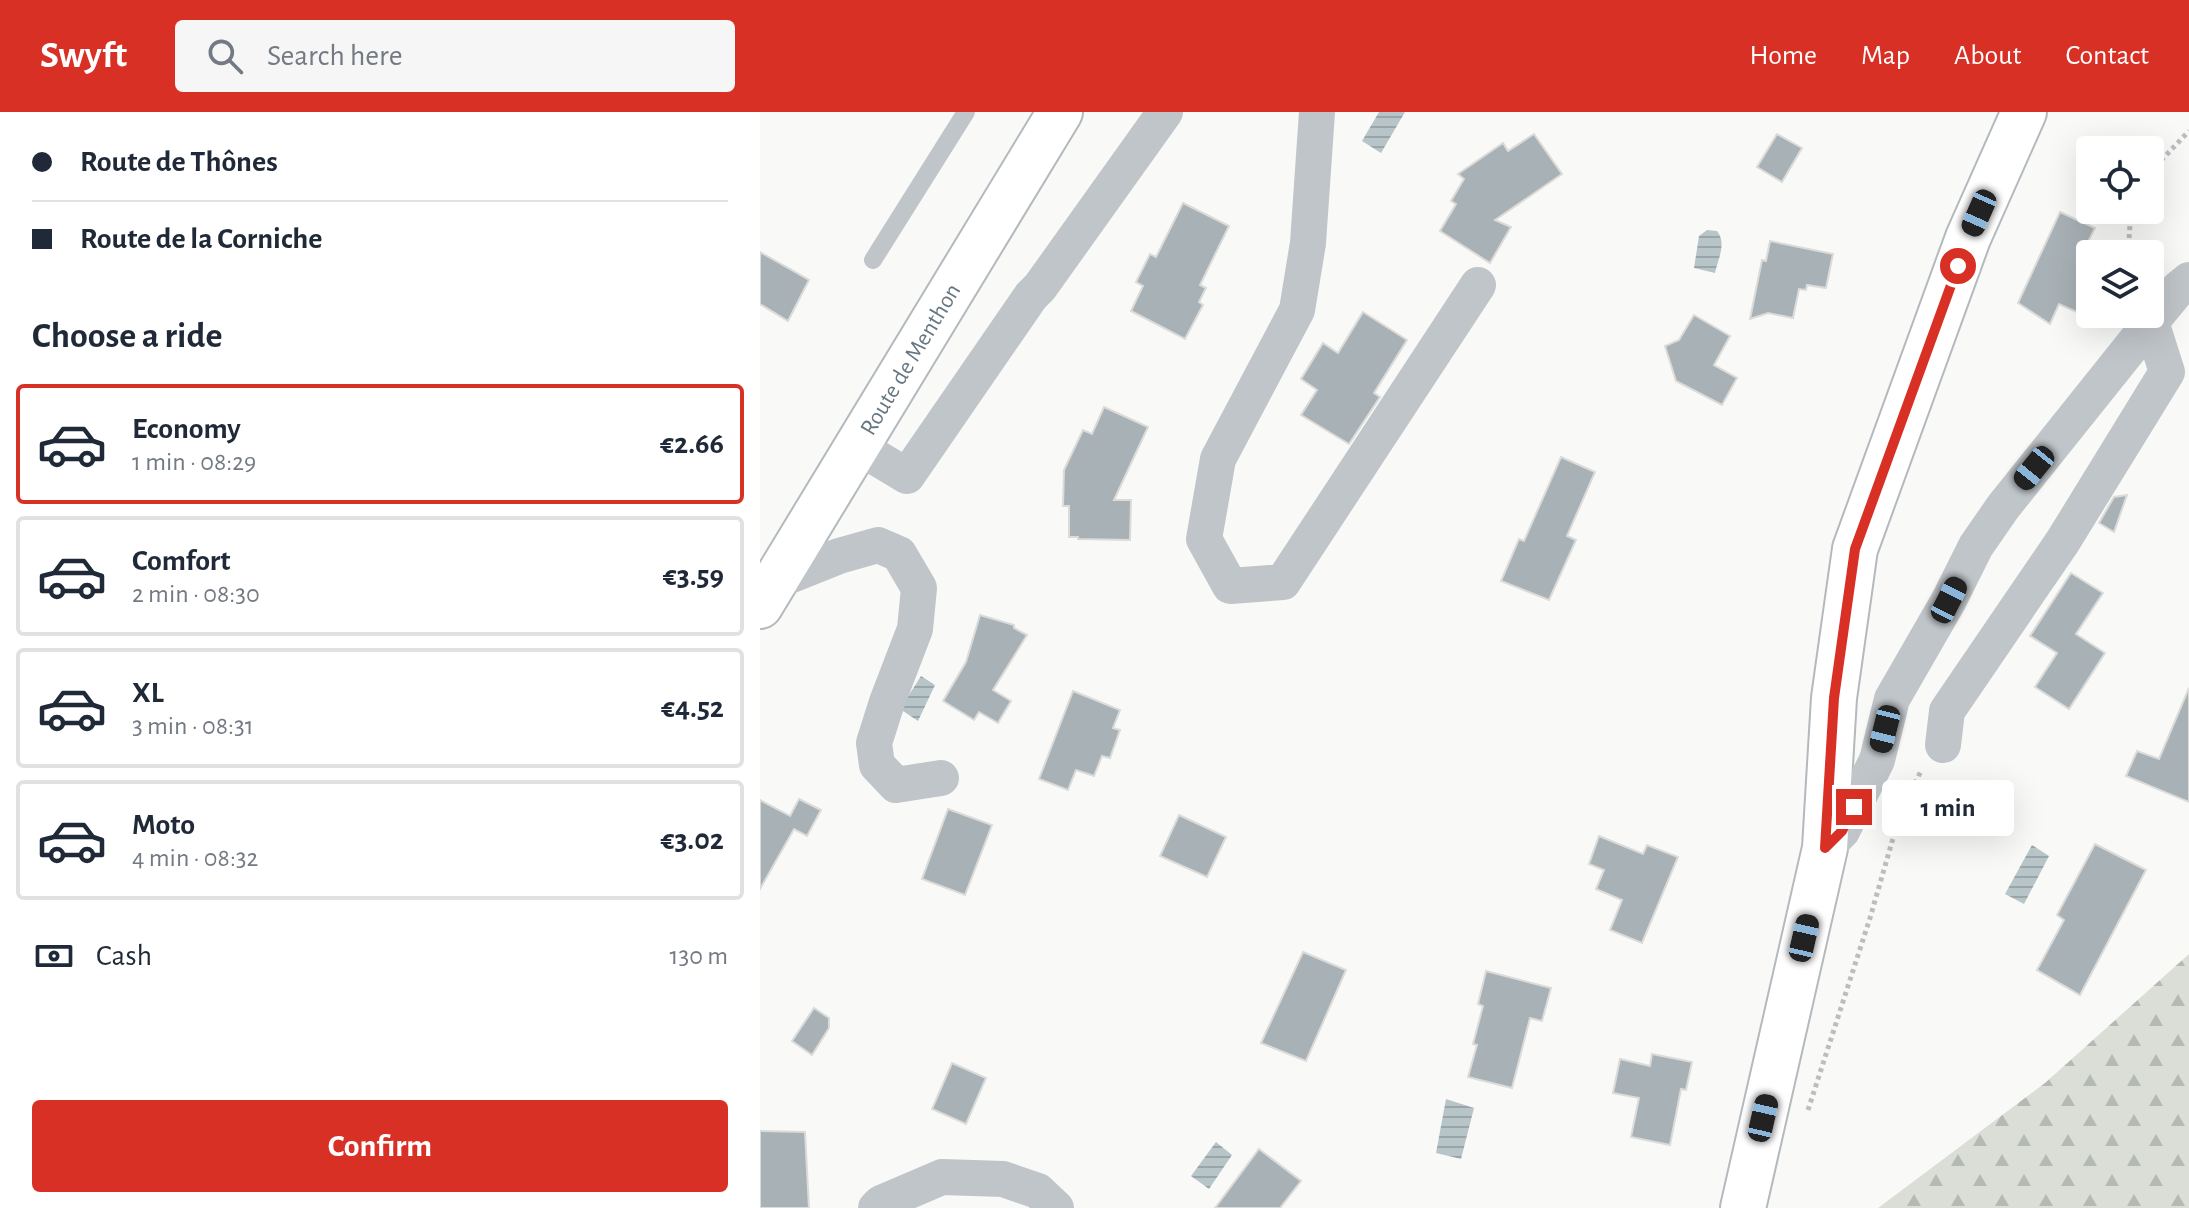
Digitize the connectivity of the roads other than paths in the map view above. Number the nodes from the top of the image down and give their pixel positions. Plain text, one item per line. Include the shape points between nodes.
1 (966, 112) edge
2 (1060, 112) edge
3 (1165, 112) edge
4 (1317, 112) edge
5 (2024, 112) edge
6 (873, 260) dead end
7 (2189, 280) edge
8 (1478, 285) dead end
9 (2164, 306) edge
10 (2146, 328) edge
11 (2153, 328) edge
12 (857, 446) junction
13 (767, 594) edge
14 (1945, 732) road end
15 (941, 778) dead end
16 (1825, 848) junction
17 (876, 1208) edge
18 (1056, 1208) edge
19 (1743, 1208) edge

1 - 6 lane
2 - 12 main road, Route de Menthon
3 - 12 street via 907,476
4 - 8 street via 1308,243 1297,310 1218,459 1204,539 1230,586 1283,582
5 - 16 main road via 1968,238 1855,549 1834,698
7 - 9 street
10 - 16 street via 1976,546 1892,699 1877,760 1842,831
11 - 14 street via 2167,372 2063,541 1947,711
12 - 13 main road, Route de Menthon
13 - 15 street via 839,556 878,545 899,554 919,588 915,629 874,743 877,765 896,785
16 - 19 main road
17 - 18 street via 942,1177 1003,1179 1038,1191

